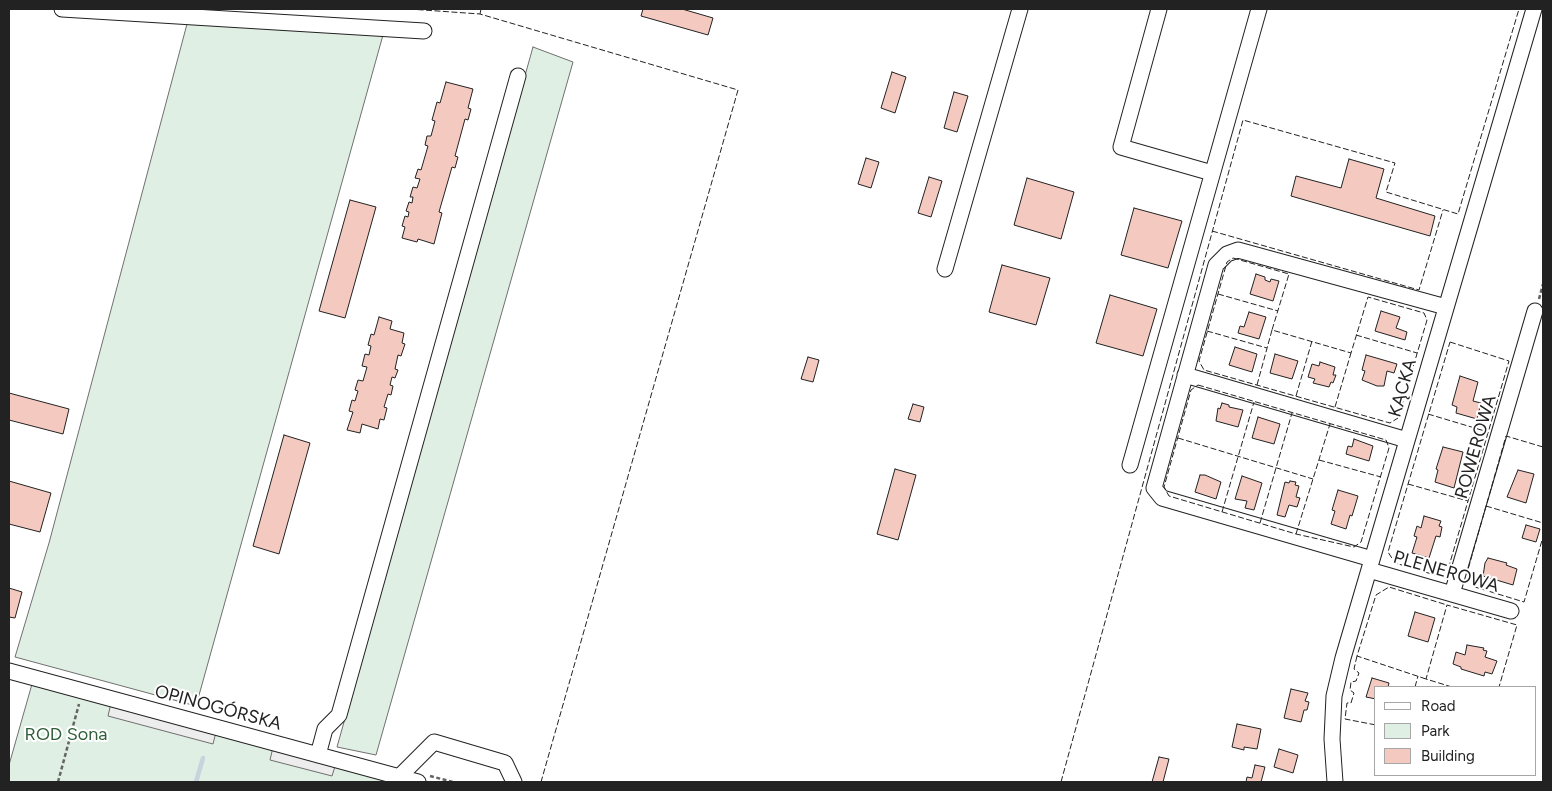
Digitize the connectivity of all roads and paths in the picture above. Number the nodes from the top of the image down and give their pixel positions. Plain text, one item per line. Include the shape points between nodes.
1 (62, 9) edge
2 (1020, 9) edge
3 (1159, 9) edge
4 (1259, 9) edge
5 (1534, 9) edge
6 (424, 31) dead end
7 (518, 76) dead end
8 (1212, 173) junction
9 (945, 269) dead end
10 (1446, 307) junction
11 (1535, 311) dead end
12 (1185, 375) junction
13 (1407, 440) junction
14 (1130, 465) dead end
15 (1371, 565) junction
16 (1452, 594) junction
17 (1512, 611) dead end
18 (9, 671) edge
19 (83, 691) junction
20 (318, 755) junction
21 (399, 777) junction
22 (59, 782) edge
23 (63, 782) edge
24 (418, 782) edge
25 (514, 782) edge
26 (1335, 782) edge

1 - 6 street
2 - 9 street
3 - 8 street via 1121,147
4 - 8 street
5 - 10 street, KĄCKA
7 - 20 street via 338,715 325,729
8 - 14 street
10 - 12 street via 1238,250 1227,254 1216,265
10 - 13 street, KĄCKA
11 - 16 street, ROWEROWA
12 - 13 street
12 - 15 street, PLENEROWA via 1154,488 1162,498
13 - 15 street, KĄCKA
15 - 16 street, PLENEROWA
15 - 26 street, KĄCKA via 1334,696
16 - 17 street, PLENEROWA
18 - 19 street, OPINOGÓRSKA
19 - 20 street, OPINOGÓRSKA
19 - 22 path
20 - 21 street, OPINOGÓRSKA
21 - 24 street, OPINOGÓRSKA
21 - 25 street via 434,742 506,763
22 - 23 path

